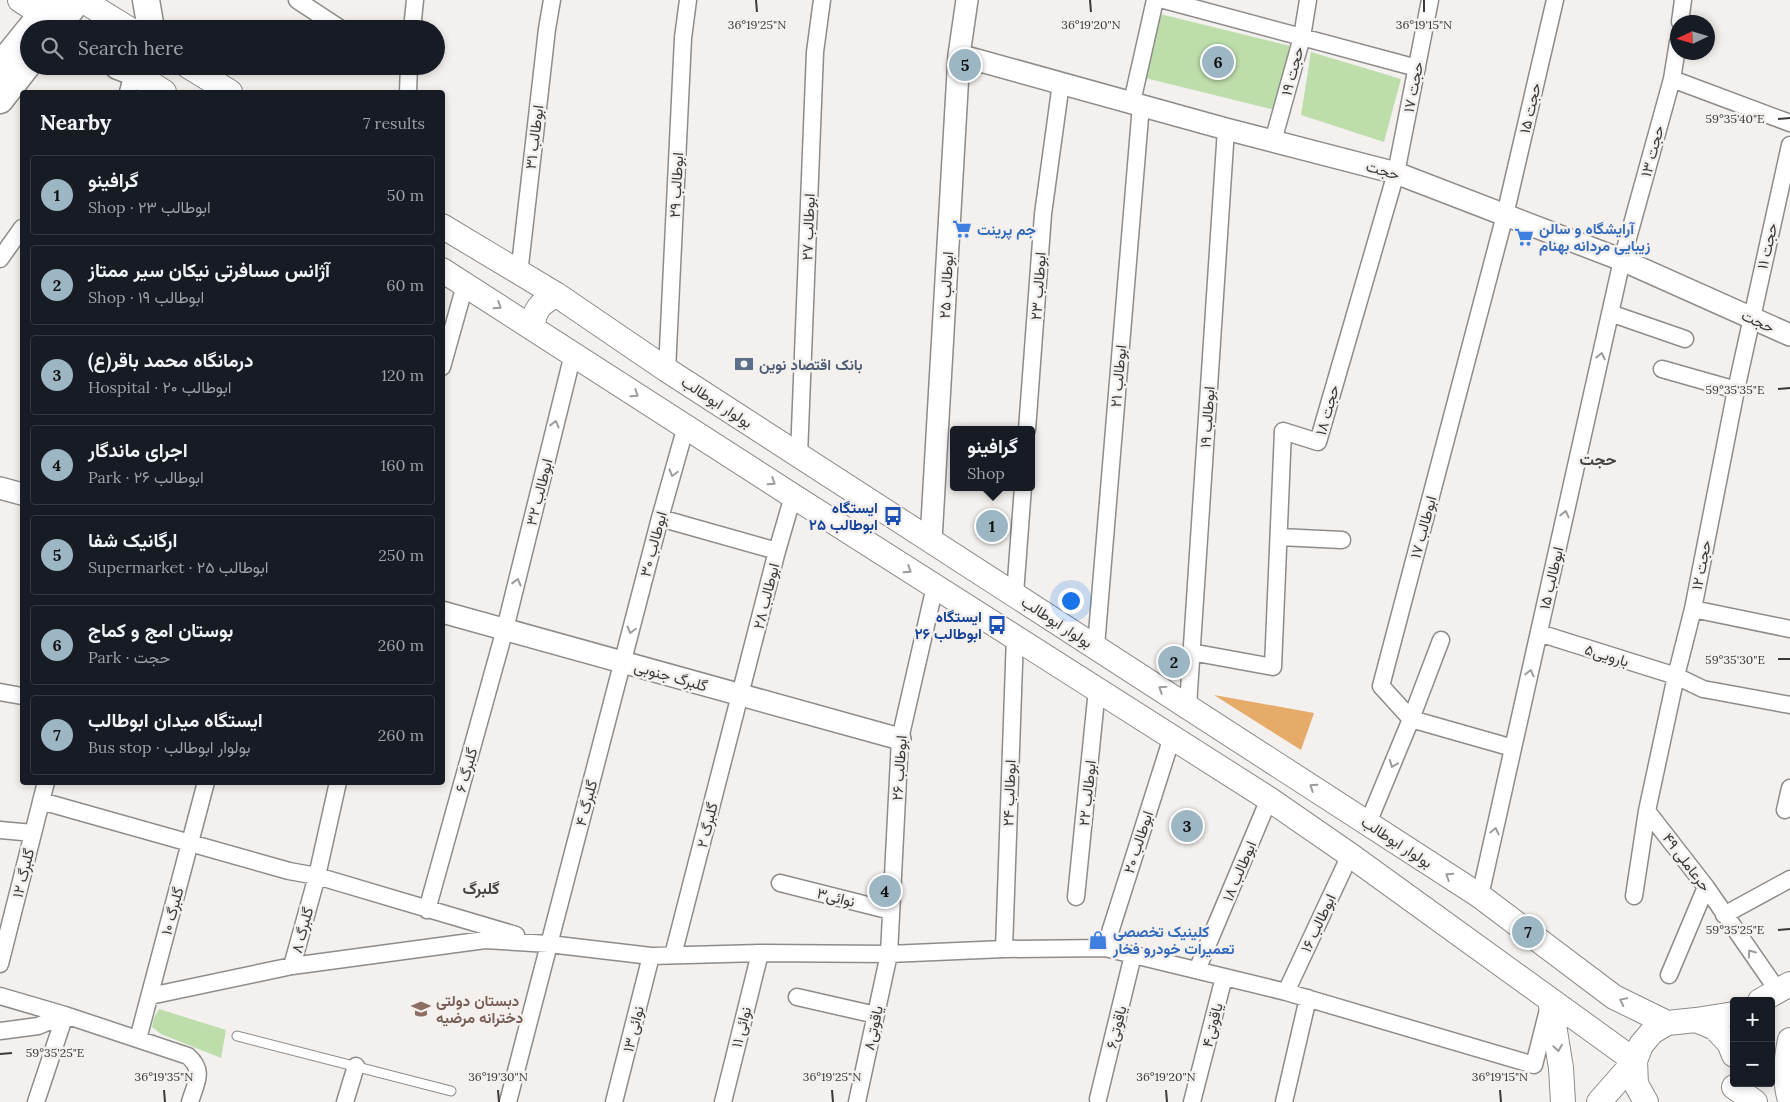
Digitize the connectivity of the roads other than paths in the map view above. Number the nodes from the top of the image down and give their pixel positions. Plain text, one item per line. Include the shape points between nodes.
1 (20, 0) edge
2 (78, 0) edge
3 (82, 0) edge
4 (146, 0) edge
5 (297, 0) edge
6 (415, 0) edge
7 (552, 0) edge
8 (688, 0) edge
9 (822, 0) edge
10 (967, 0) edge
11 (1156, 0) edge
12 (1164, 0) edge
13 (1308, 0) edge
14 (1430, 0) edge
15 (1555, 0) edge
16 (1683, 0) edge
17 (1681, 15) edge
18 (45, 20) edge
19 (50, 20) edge
20 (114, 20) edge
21 (149, 20) edge
22 (327, 20) edge
23 (413, 20) edge
24 (1302, 37) junction
25 (959, 55) junction
26 (1675, 60) edge
27 (20, 68) edge
28 (1417, 68) junction
29 (128, 75) edge
30 (203, 75) edge
31 (406, 75) edge
32 (1672, 79) junction
33 (1061, 83) junction
34 (160, 90) edge
35 (227, 90) edge
36 (408, 90) edge
37 (0, 100) edge
38 (1137, 104) junction
39 (1790, 122) edge
40 (1226, 129) junction
41 (1273, 141) junction
42 (1790, 145) edge
43 (1396, 173) junction
44 (1505, 215) junction
45 (445, 228) edge
46 (20, 231) edge
47 (0, 260) edge
48 (1622, 260) junction
49 (445, 272) edge
50 (519, 274) junction
51 (465, 284) junction
52 (557, 295) junction
53 (1610, 313) junction
54 (1752, 318) junction
55 (533, 328) junction
56 (1790, 335) edge
57 (1685, 339) dead end
58 (573, 354) junction
59 (445, 357) edge
60 (1662, 368) dead end
61 (667, 370) junction
62 (1736, 390) junction
63 (686, 426) junction
64 (1027, 426) edge
65 (799, 455) junction
66 (0, 488) edge
67 (1023, 491) edge
68 (20, 493) edge
69 (793, 496) junction
70 (660, 518) junction
71 (1279, 537) junction
72 (931, 540) junction
73 (1342, 540) dead end
74 (777, 551) junction
75 (935, 586) junction
76 (1015, 594) junction
77 (1693, 609) junction
78 (445, 613) edge
79 (505, 629) junction
80 (1790, 629) edge
81 (1539, 633) junction
82 (1014, 636) junction
83 (1441, 640) dead end
84 (1096, 646) junction
85 (1191, 652) junction
86 (622, 663) junction
87 (1676, 676) junction
88 (1097, 689) junction
89 (0, 692) edge
90 (20, 696) edge
91 (740, 696) junction
92 (1790, 705) edge
93 (1188, 706) junction
94 (1411, 718) junction
95 (1172, 737) junction
96 (900, 738) junction
97 (1513, 748) junction
98 (1262, 754) junction
99 (1243, 782) junction
100 (45, 785) edge
101 (205, 785) edge
102 (337, 785) edge
103 (1790, 788) edge
104 (1269, 799) junction
105 (41, 802) junction
106 (1785, 810) dead end
107 (1647, 811) junction
108 (1368, 823) junction
109 (0, 830) edge
110 (33, 832) junction
111 (190, 843) junction
112 (1350, 855) junction
113 (316, 876) junction
114 (1790, 879) edge
115 (780, 883) dead end
116 (1706, 887) junction
117 (1480, 896) junction
118 (1634, 896) dead end
119 (1076, 897) dead end
120 (427, 910) junction
121 (891, 911) junction
122 (1724, 915) junction
123 (549, 944) junction
124 (1105, 948) junction
125 (1004, 949) junction
126 (760, 953) junction
127 (889, 954) junction
128 (673, 955) junction
129 (1133, 955) junction
130 (651, 956) junction
131 (0, 964) edge
132 (292, 966) junction
133 (1197, 970) junction
134 (1669, 975) dead end
135 (1224, 977) junction
136 (1286, 992) junction
137 (1776, 992) edge
138 (0, 996) edge
139 (150, 996) junction
140 (797, 997) dead end
141 (1308, 998) junction
142 (1550, 1000) junction
143 (65, 1015) junction
144 (1730, 1015) edge
145 (876, 1016) junction
146 (1696, 1020) junction
147 (1667, 1023) junction
148 (1790, 1028) edge
149 (0, 1031) edge
150 (237, 1036) dead end
151 (1775, 1037) edge
152 (138, 1039) junction
153 (1790, 1040) edge
154 (1730, 1045) edge
155 (1635, 1061) junction
156 (356, 1066) junction
157 (451, 1091) dead end
158 (1732, 1091) edge
159 (1098, 1099) dead end
160 (1790, 1100) edge
161 (36, 1102) edge
162 (190, 1102) edge
163 (345, 1102) edge
164 (508, 1102) edge
165 (614, 1102) edge
166 (723, 1102) edge
167 (857, 1102) edge
168 (1192, 1102) edge
169 (1284, 1102) edge
170 (1563, 1102) edge
171 (1599, 1102) edge
172 (1646, 1102) edge
173 (1755, 1102) edge

1 - 18 main road
2 - 19 main road
3 - 20 main road
4 - 21 main road
5 - 22 street
6 - 23 street
7 - 50 street, ابوطالب ۳۱
8 - 61 street, ابوطالب ۲۹
9 - 65 street, ابوطالب ۲۷ via 814,52
10 - 25 street, ابوطالب ۲۵
11 - 38 street, ابوطالب ۲۱
12 - 24 street
13 - 24 street, حجت ۱۹
14 - 28 street, حجت ۱۷
15 - 44 street, حجت ۱۵
16 - 17 street
24 - 28 street
24 - 41 street, حجت ۱۹
25 - 33 street, حجت
25 - 72 street, ابوطالب ۲۵
26 - 32 street, حجت ۱۳
27 - 37 main road
28 - 43 street, حجت ۱۷
29 - 34 main road
30 - 35 main road
31 - 36 street
32 - 39 street
32 - 48 street, حجت ۱۳
33 - 38 street, حجت
33 - 64 street, ابوطالب ۲۳ via 1043,214
38 - 40 street, حجت
38 - 84 street, ابوطالب ۲۱
40 - 41 street, حجت
40 - 85 street, ابوطالب ۱۹
41 - 43 street, حجت
42 - 54 street, حجت ۱۱
43 - 44 street, حجت
43 - 71 street, حجت ۱۸ via 1318,442 1283,431
44 - 48 street, حجت
44 - 94 street, ابوطالب ۱۷ via 1381,686
45 - 50 main road, بولوار ابوطالب
46 - 47 street
48 - 53 street, ابوطالب ۱۵
48 - 54 street, حجت
49 - 51 main road
50 - 52 main road, بولوار ابوطالب
51 -> 55 main road
51 - 59 street
52 - 55 main road via 537,309
52 - 61 main road, بولوار ابوطالب
53 - 57 street
81 -> 53 street, ابوطالب ۱۵
54 - 56 street, حجت
54 - 62 street, حجت ۱۲
55 - 58 main road
58 -> 63 main road
79 -> 58 street, ابوطالب ۳۲
60 - 62 street
61 - 65 main road, بولوار ابوطالب
62 - 77 street, حجت ۱۲
63 -> 69 main road
63 -> 70 street, ابوطالب ۳۰
65 - 72 main road, بولوار ابوطالب
66 - 68 street
67 - 76 street
69 - 74 street, ابوطالب ۲۸
69 -> 75 main road
70 - 74 street
70 -> 86 street, ابوطالب ۳۰
71 - 73 street
71 - 85 street, حجت ۱۸ via 1273,668
72 - 76 main road, بولوار ابوطالب
74 - 91 street, ابوطالب ۲۸
75 - 82 main road
75 - 96 street, ابوطالب ۲۶
76 - 84 main road, بولوار ابوطالب
77 - 80 street
77 - 87 street, حجت ۱۲
78 - 79 street, گلبرگ جنوبی
79 - 86 street, گلبرگ جنوبی
79 - 120 street, گلبرگ ۶
81 - 87 street, بارویی۵
97 -> 81 street, ابوطالب ۱۵
82 - 88 main road
82 - 125 street, ابوطالب ۲۴
83 - 94 street
93 -> 84 main road, بولوار ابوطالب
85 - 93 street, ابوطالب ۱۹
86 - 91 street, گلبرگ جنوبی
86 - 123 street, گلبرگ ۴
87 - 92 street, بارویی۵ via 1703,689
87 - 107 street, حجت ۱۲
88 - 95 main road
88 - 119 street, ابوطالب ۲۲
89 - 90 street
91 - 96 street, گلبرگ جنوبی
91 - 128 street, گلبرگ ۲
93 - 98 main road, بولوار ابوطالب
94 - 97 street
94 -> 108 street
95 - 99 main road
95 - 124 street, ابوطالب ۲۰
96 - 121 street, ابوطالب ۲۶
117 -> 97 street, ابوطالب ۱۵
98 - 99 main road
108 -> 98 main road, بولوار ابوطالب
99 - 104 main road
100 - 105 street, گلبرگ ۱۲
101 - 111 street, گلبرگ ۱۰
102 - 113 street, گلبرگ ۸
103 - 106 street
104 - 112 main road
104 - 133 street, ابوطالب ۱۸
105 - 110 street, گلبرگ ۱۲
105 - 111 street
107 - 116 street, حرعاملی ۴۹
107 - 118 street, حجت ۱۲
117 -> 108 main road, بولوار ابوطالب
109 - 110 street
110 - 131 street, گلبرگ ۱۲
111 - 113 street
111 - 139 street, گلبرگ ۱۰
112 - 136 street, ابوطالب ۱۶
112 - 142 main road
113 - 120 street
113 - 132 street, گلبرگ ۸
114 - 122 street
115 - 121 street, نوائی۳
116 - 122 street, حرعاملی ۴۹
116 - 134 street
147 -> 117 main road, بولوار ابوطالب via 1614,997
120 - 123 street
121 - 127 street, ابوطالب ۲۶
137 -> 122 street, حرعاملی ۴۹
123 - 130 street
123 - 132 street via 486,940
123 - 164 street, گلبرگ ۴
124 - 125 street
124 - 129 street
125 - 127 street
126 - 127 street
126 - 128 street
126 - 166 street, نوائی ۱۱
127 - 145 street, یاقوتی۸
128 - 130 street
129 - 133 street
129 - 159 street, یاقوتی۶
130 - 165 street, نوائی ۱۳
132 - 139 street, گلبرگ ۸
133 - 135 street
135 - 136 street
135 - 168 street, یاقوتی۴
136 - 141 street
138 - 143 street
139 - 152 street, گلبرگ ۱۰
140 - 145 street
141 - 142 street via 1534,1065
141 - 169 street
142 - 155 main road
142 -> 170 main road
143 - 149 street via 38,1026
143 - 152 street
143 - 161 street
144 - 146 main road
145 - 167 street, یاقوتی۸
146 - 147 main road
146 - 154 main road via 1715,1028
147 - 155 main road via 1652,1032 1641,1045
148 - 151 main road
150 - 156 lane
152 - 162 street via 188,1056 196,1063 199,1073
153 - 160 main road via 1786,1064
155 - 171 main road
155 - 172 main road via 1636,1084
156 - 157 lane
156 - 163 street
158 - 173 main road

